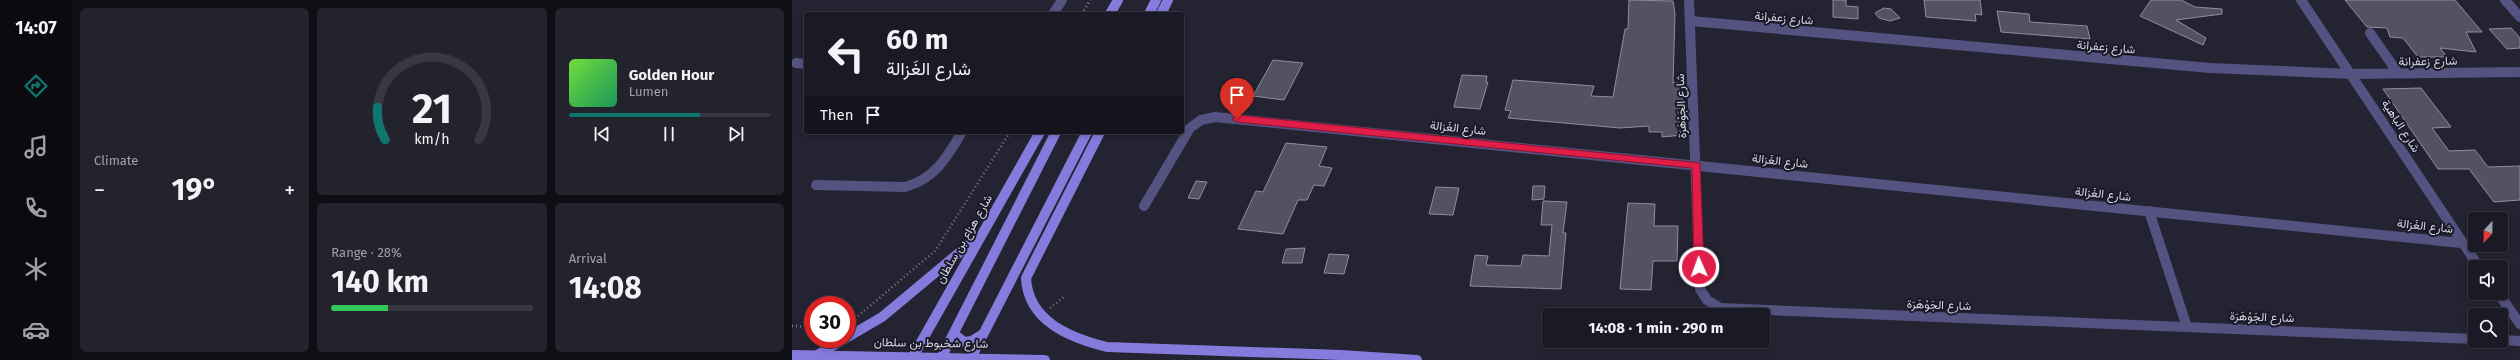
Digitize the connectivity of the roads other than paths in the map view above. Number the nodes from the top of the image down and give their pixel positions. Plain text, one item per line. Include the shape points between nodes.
1 (1062, 0) edge
2 (1118, 0) edge
3 (1156, 0) edge
4 (1168, 0) edge
5 (1689, 0) edge
6 (2301, 0) edge
7 (2505, 0) edge
8 (1054, 12) edge
9 (1111, 12) edge
10 (1150, 12) edge
11 (1162, 12) edge
12 (2520, 17) edge
13 (1691, 21) junction
14 (2370, 33) dead end
15 (796, 63) dead end
16 (804, 64) edge
17 (2520, 72) edge
18 (2352, 74) junction
19 (2398, 74) junction
20 (961, 134) edge
21 (1039, 134) edge
22 (1055, 134) edge
23 (1086, 134) edge
24 (1099, 134) edge
25 (1696, 165) junction
26 (816, 185) dead end
27 (1144, 206) dead end
28 (2149, 211) junction
29 (984, 232) junction
30 (2461, 243) junction
31 (2474, 260) edge
32 (2503, 300) edge
33 (2520, 324) edge
34 (2187, 327) junction
35 (954, 334) junction
36 (984, 334) junction
37 (2468, 339) edge
38 (2508, 340) edge
39 (2520, 341) edge
40 (792, 355) edge
41 (815, 356) junction
42 (884, 358) edge
43 (913, 359) edge
44 (941, 359) edge
45 (970, 359) edge
46 (1045, 360) edge
47 (1417, 360) edge

1 - 8 street
2 - 9 main road
3 - 10 main road
4 - 11 main road
5 - 13 street, شارع الجَوْهَرَة
6 - 18 street, شارع الباهية
7 - 12 street
13 - 18 street, شارع زعفرانة via 2154,63
13 - 25 street, شارع الجَوْهَرَة
14 - 19 street
15 - 16 street
17 - 19 street, شارع زعفرانة
18 - 19 street, شارع زعفرانة
18 - 30 street, شارع الباهية
20 - 26 street via 935,173 916,186
21 - 29 main road, شارع هزاع بن سلطان
22 - 35 main road
23 - 36 main road
24 - 47 main road via 1026,278 1028,301 1040,316 1079,340 1107,347 1341,354
25 - 27 street, شارع الغَزالة via 1214,117 1201,120 1190,128
25 - 28 street, شارع الغَزالة
25 - 34 street, شارع الجَوْهَرَة via 1700,289 1705,300 1724,310
28 - 30 street, شارع الغَزالة
28 - 34 street
29 - 41 main road via 891,310 860,332
29 - 43 main road, شارع هزاع بن سلطان
30 - 31 street, شارع الباهية
32 - 33 street
34 - 37 street, شارع الجَوْهَرَة
35 - 36 main road via 963,342 974,340
35 - 44 main road
36 - 45 main road
38 - 39 street
40 - 41 main road, شارع شخبوط بن سلطان
41 - 42 main road, شارع شخبوط بن سلطان
42 - 43 main road, شارع شخبوط بن سلطان
43 - 44 main road, شارع شخبوط بن سلطان
44 - 45 main road, شارع شخبوط بن سلطان
45 - 46 main road, شارع شخبوط بن سلطان

